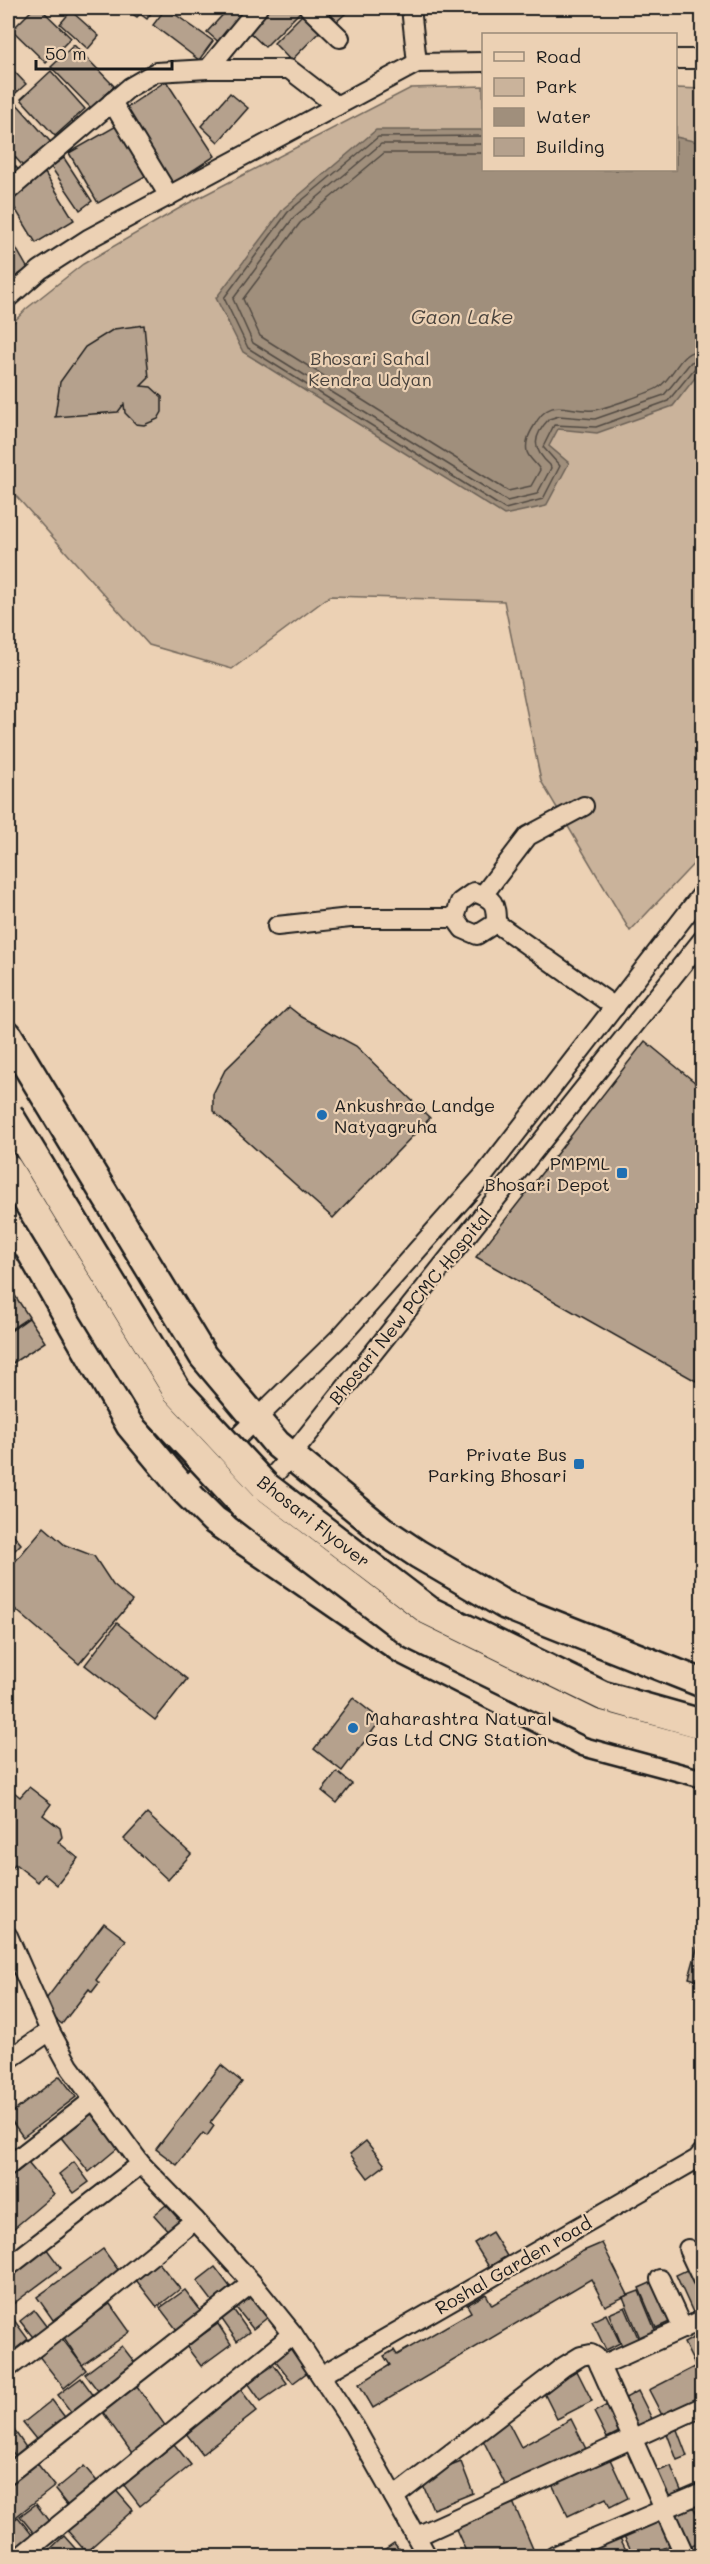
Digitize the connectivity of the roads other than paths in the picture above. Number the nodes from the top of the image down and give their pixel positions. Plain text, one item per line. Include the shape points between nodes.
1 (258, 8) edge
2 (309, 8) edge
3 (411, 8) edge
4 (340, 38) dead end
5 (677, 59) edge
6 (702, 59) edge
7 (482, 62) edge
8 (417, 63) junction
9 (208, 69) junction
10 (112, 102) junction
11 (337, 106) junction
12 (8, 191) edge
13 (169, 196) junction
14 (8, 298) edge
15 (584, 806) dead end
16 (702, 894) edge
17 (483, 895) junction
18 (455, 918) junction
19 (496, 923) junction
20 (277, 926) dead end
21 (702, 940) edge
22 (615, 1007) junction
23 (8, 1035) edge
24 (49, 1103) junction
25 (8, 1113) edge
26 (8, 1129) edge
27 (8, 1169) edge
28 (8, 1212) edge
29 (255, 1419) junction
30 (291, 1456) junction
31 (184, 1490) junction
32 (227, 1529) junction
33 (702, 1683) edge
34 (702, 1724) edge
35 (702, 1753) edge
36 (702, 1773) edge
37 (8, 1936) edge
38 (50, 2031) junction
39 (8, 2060) edge
40 (93, 2100) junction
41 (702, 2153) edge
42 (141, 2164) junction
43 (8, 2166) edge
44 (195, 2220) junction
45 (688, 2249) dead end
46 (8, 2267) edge
47 (660, 2279) dead end
48 (702, 2279) edge
49 (252, 2283) junction
50 (702, 2320) edge
51 (683, 2329) junction
52 (293, 2334) junction
53 (600, 2366) junction
54 (8, 2368) edge
55 (322, 2375) junction
56 (702, 2407) edge
57 (632, 2438) junction
58 (8, 2474) edge
59 (702, 2493) edge
60 (394, 2497) junction
61 (664, 2510) junction
62 (417, 2536) junction
63 (21, 2556) edge
64 (427, 2556) edge
65 (554, 2556) edge
66 (685, 2556) edge

1 - 9 street
2 - 4 street
3 - 8 street
5 - 6 street
7 - 8 street
8 - 11 street
9 - 10 street via 156,72
9 - 11 street via 289,69
10 - 12 street
10 - 13 street
11 - 13 street
13 - 14 street via 88,239 40,270
15 - 17 street via 528,836
16 - 22 street, Bhosari New PCMC Hospital
17 - 18 street via 474,892 460,902
17 - 19 street via 496,907
18 - 19 street via 463,929 477,935
18 - 20 street via 350,918
19 - 22 street
21 - 30 street, Bhosari New PCMC Hospital
22 - 29 street, Bhosari New PCMC Hospital via 484,1175 320,1357
23 - 24 main road
24 - 26 main road
24 - 29 main road via 203,1356
25 - 34 highway, Bhosari Flyover, bridge via 177,1391 265,1486 429,1611 603,1696
27 - 35 highway, Bhosari Flyover, bridge via 154,1408 246,1507 413,1635 592,1723
28 - 31 main road via 130,1425
29 - 30 main road
29 - 31 street, Bhosari New PCMC Hospital
30 - 32 street, Bhosari New PCMC Hospital
30 - 33 main road via 382,1530 505,1605
31 - 32 main road
32 - 36 main road via 412,1655 585,1742
37 - 38 street
38 - 39 street
38 - 40 street
40 - 42 street
40 - 43 street
41 - 55 street, Roshal Garden road
42 - 44 street
42 - 46 street
44 - 49 street
44 - 54 street
45 - 48 street
47 - 51 street
49 - 52 street
49 - 58 street
50 - 51 street
51 - 53 street
52 - 55 street
52 - 63 street
53 - 57 street
53 - 60 street via 591,2354 563,2367
55 - 60 street
56 - 57 street
57 - 61 street
57 - 62 street
59 - 61 street
60 - 62 street
61 - 65 street
61 - 66 street
62 - 64 street

